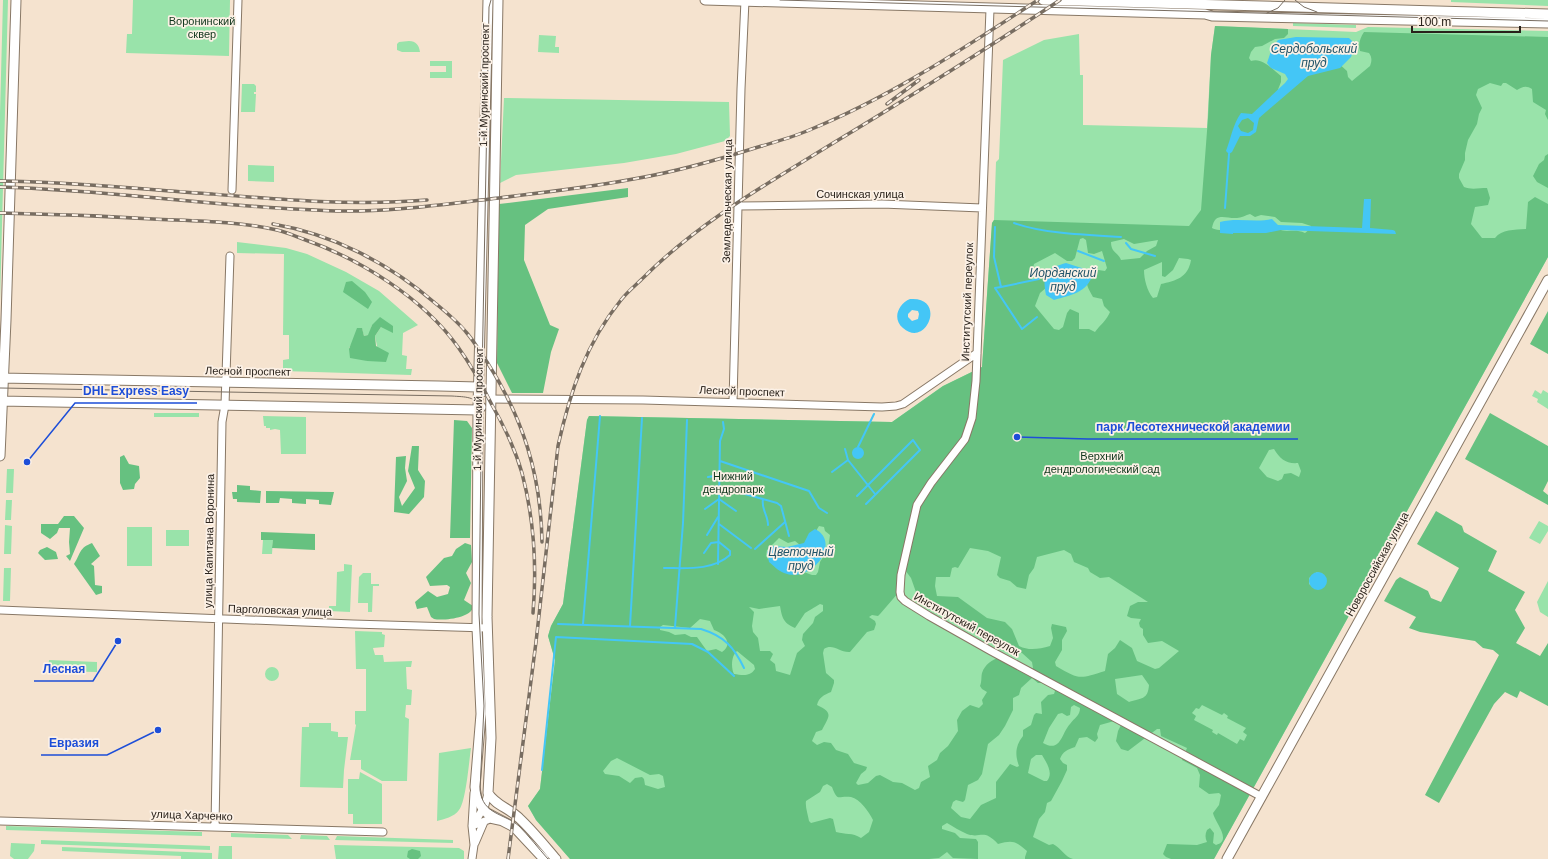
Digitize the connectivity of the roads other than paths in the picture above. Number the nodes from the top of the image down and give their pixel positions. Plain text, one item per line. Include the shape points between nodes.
1 (16, 0) edge
2 (238, 0) edge
3 (488, 0) edge
4 (498, 0) edge
5 (706, 0) edge
6 (1043, 0) edge
7 (1309, 0) edge
8 (745, 1) edge
9 (1288, 3) edge
10 (1323, 8) junction
11 (990, 9) junction
12 (1548, 14) edge
13 (1292, 17) junction
14 (1548, 23) edge
15 (232, 190) dead end
16 (738, 206) junction
17 (982, 208) junction
18 (230, 256) dead end
19 (1548, 280) edge
20 (977, 353) junction
21 (2, 378) edge
22 (226, 383) junction
23 (478, 387) junction
24 (490, 399) junction
25 (2, 401) edge
26 (733, 402) junction
27 (225, 405) junction
28 (478, 410) junction
29 (0, 456) edge
30 (0, 610) edge
31 (219, 619) junction
32 (477, 628) junction
33 (487, 628) junction
34 (475, 787) junction
35 (488, 793) junction
36 (1262, 797) junction
37 (482, 809) junction
38 (0, 821) edge
39 (504, 821) junction
40 (484, 822) junction
41 (472, 826) junction
42 (215, 827) junction
43 (383, 832) dead end
44 (474, 845) junction
45 (472, 859) edge
46 (544, 859) edge
47 (556, 859) edge
48 (1227, 859) edge

1 - 21 main road
2 - 15 street
3 - 23 main road, 1-й Муринский проспект
4 - 24 main road, 1-й Муринский проспект
5 - 8 main road
6 - 9 main road
7 - 10 main road
8 - 11 main road
8 - 16 street, Земледельческая улица
9 - 10 main road
9 - 13 main road
10 - 12 main road
11 - 13 main road
11 - 17 street, Институтский переулок
13 - 14 main road
16 - 17 street, Сочинская улица via 882,204
16 - 26 street, Земледельческая улица
17 - 20 street, Институтский переулок
18 - 22 street, улица Капитана Воронина
19 - 36 main road, Новороссийская улица
20 - 26 street, Лесной проспект via 903,404 896,406
20 - 36 street, Институтский переулок via 973,410 967,433 917,505 902,575 901,597 991,651
21 - 22 main road, Лесной проспект
21 - 25 main road
22 - 23 main road, Лесной проспект
22 - 27 street, улица Капитана Воронина
23 - 24 main road
23 - 28 main road, 1-й Муринский проспект
24 - 26 street, Лесной проспект
24 - 28 main road
24 - 33 main road, 1-й Муринский проспект
25 - 27 main road
25 - 29 main road
27 - 28 main road
27 - 31 street, улица Капитана Воронина via 222,422
28 - 32 main road, 1-й Муринский проспект
30 - 31 street, Парголовская улица
31 - 32 street, Парголовская улица
31 - 42 street, улица Капитана Воронина
32 - 33 street, Парголовская улица
32 - 34 main road, 1-й Муринский проспект via 481,714
33 - 35 main road, 1-й Муринский проспект via 491,738
34 - 37 main road, 1-й Муринский проспект
34 - 41 street, 1-й Муринский проспект
35 - 37 street
35 - 47 main road via 492,799 519,817
36 - 48 main road, Новороссийская улица
37 - 39 main road
37 - 41 street
38 - 42 street, улица Харченко
39 - 40 street via 490,819
39 - 46 main road via 514,827
40 - 41 street
40 - 44 street
41 - 44 street, 1-й Муринский проспект
42 - 43 street, улица Харченко
44 - 45 street

